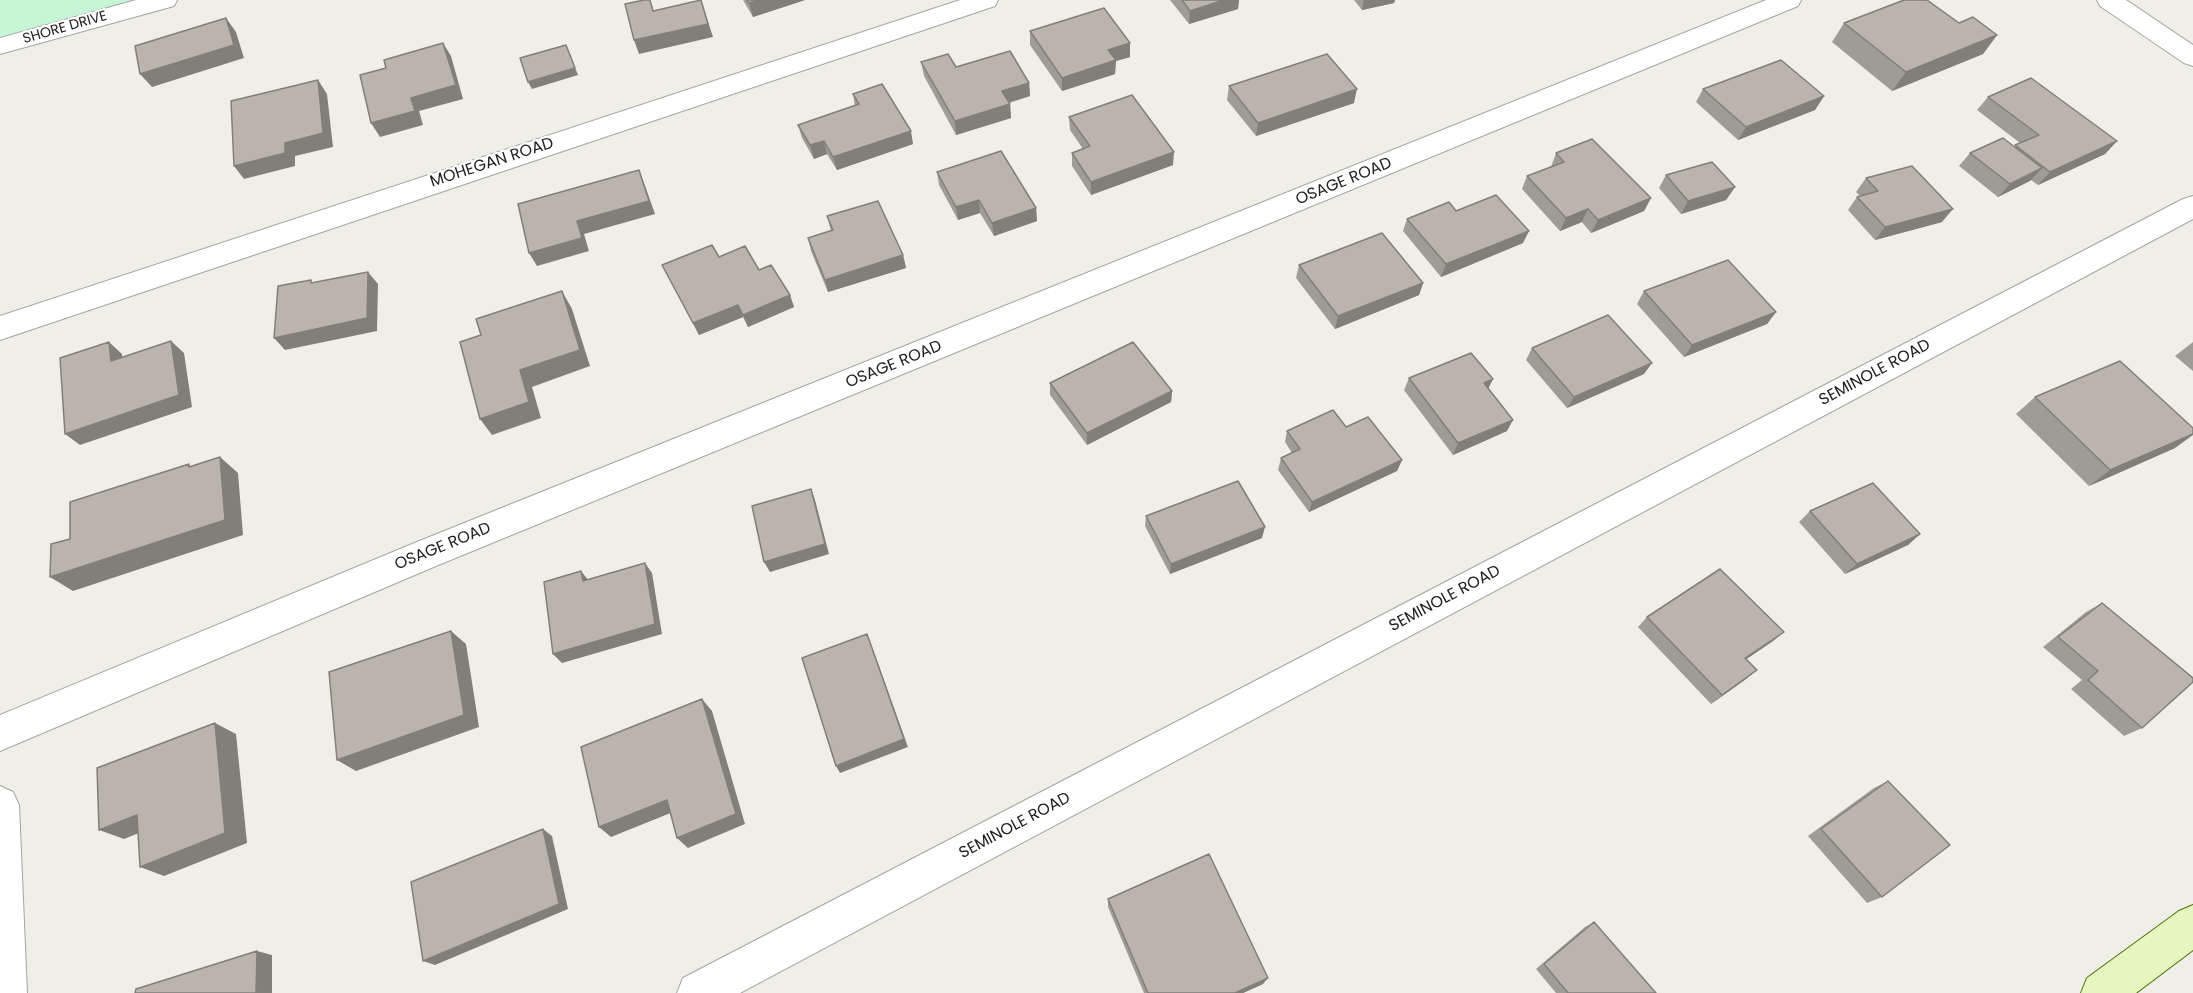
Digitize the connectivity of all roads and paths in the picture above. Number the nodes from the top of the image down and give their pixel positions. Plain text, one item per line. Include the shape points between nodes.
1 (165, 0) edge
2 (986, 0) edge
3 (1789, 0) edge
4 (2109, 0) edge
5 (0, 46) edge
6 (2193, 57) edge
7 (2193, 206) edge
8 (0, 328) edge
9 (0, 733) edge
10 (0, 805) edge
11 (2193, 925) edge
12 (6, 993) edge
13 (698, 993) edge
14 (2102, 993) edge

1 - 5 street, SHORE DRIVE
2 - 8 street, MOHEGAN ROAD
3 - 9 street, OSAGE ROAD via 424,555
4 - 6 street
7 - 13 street, SEMINOLE ROAD
10 - 12 street
11 - 14 street

